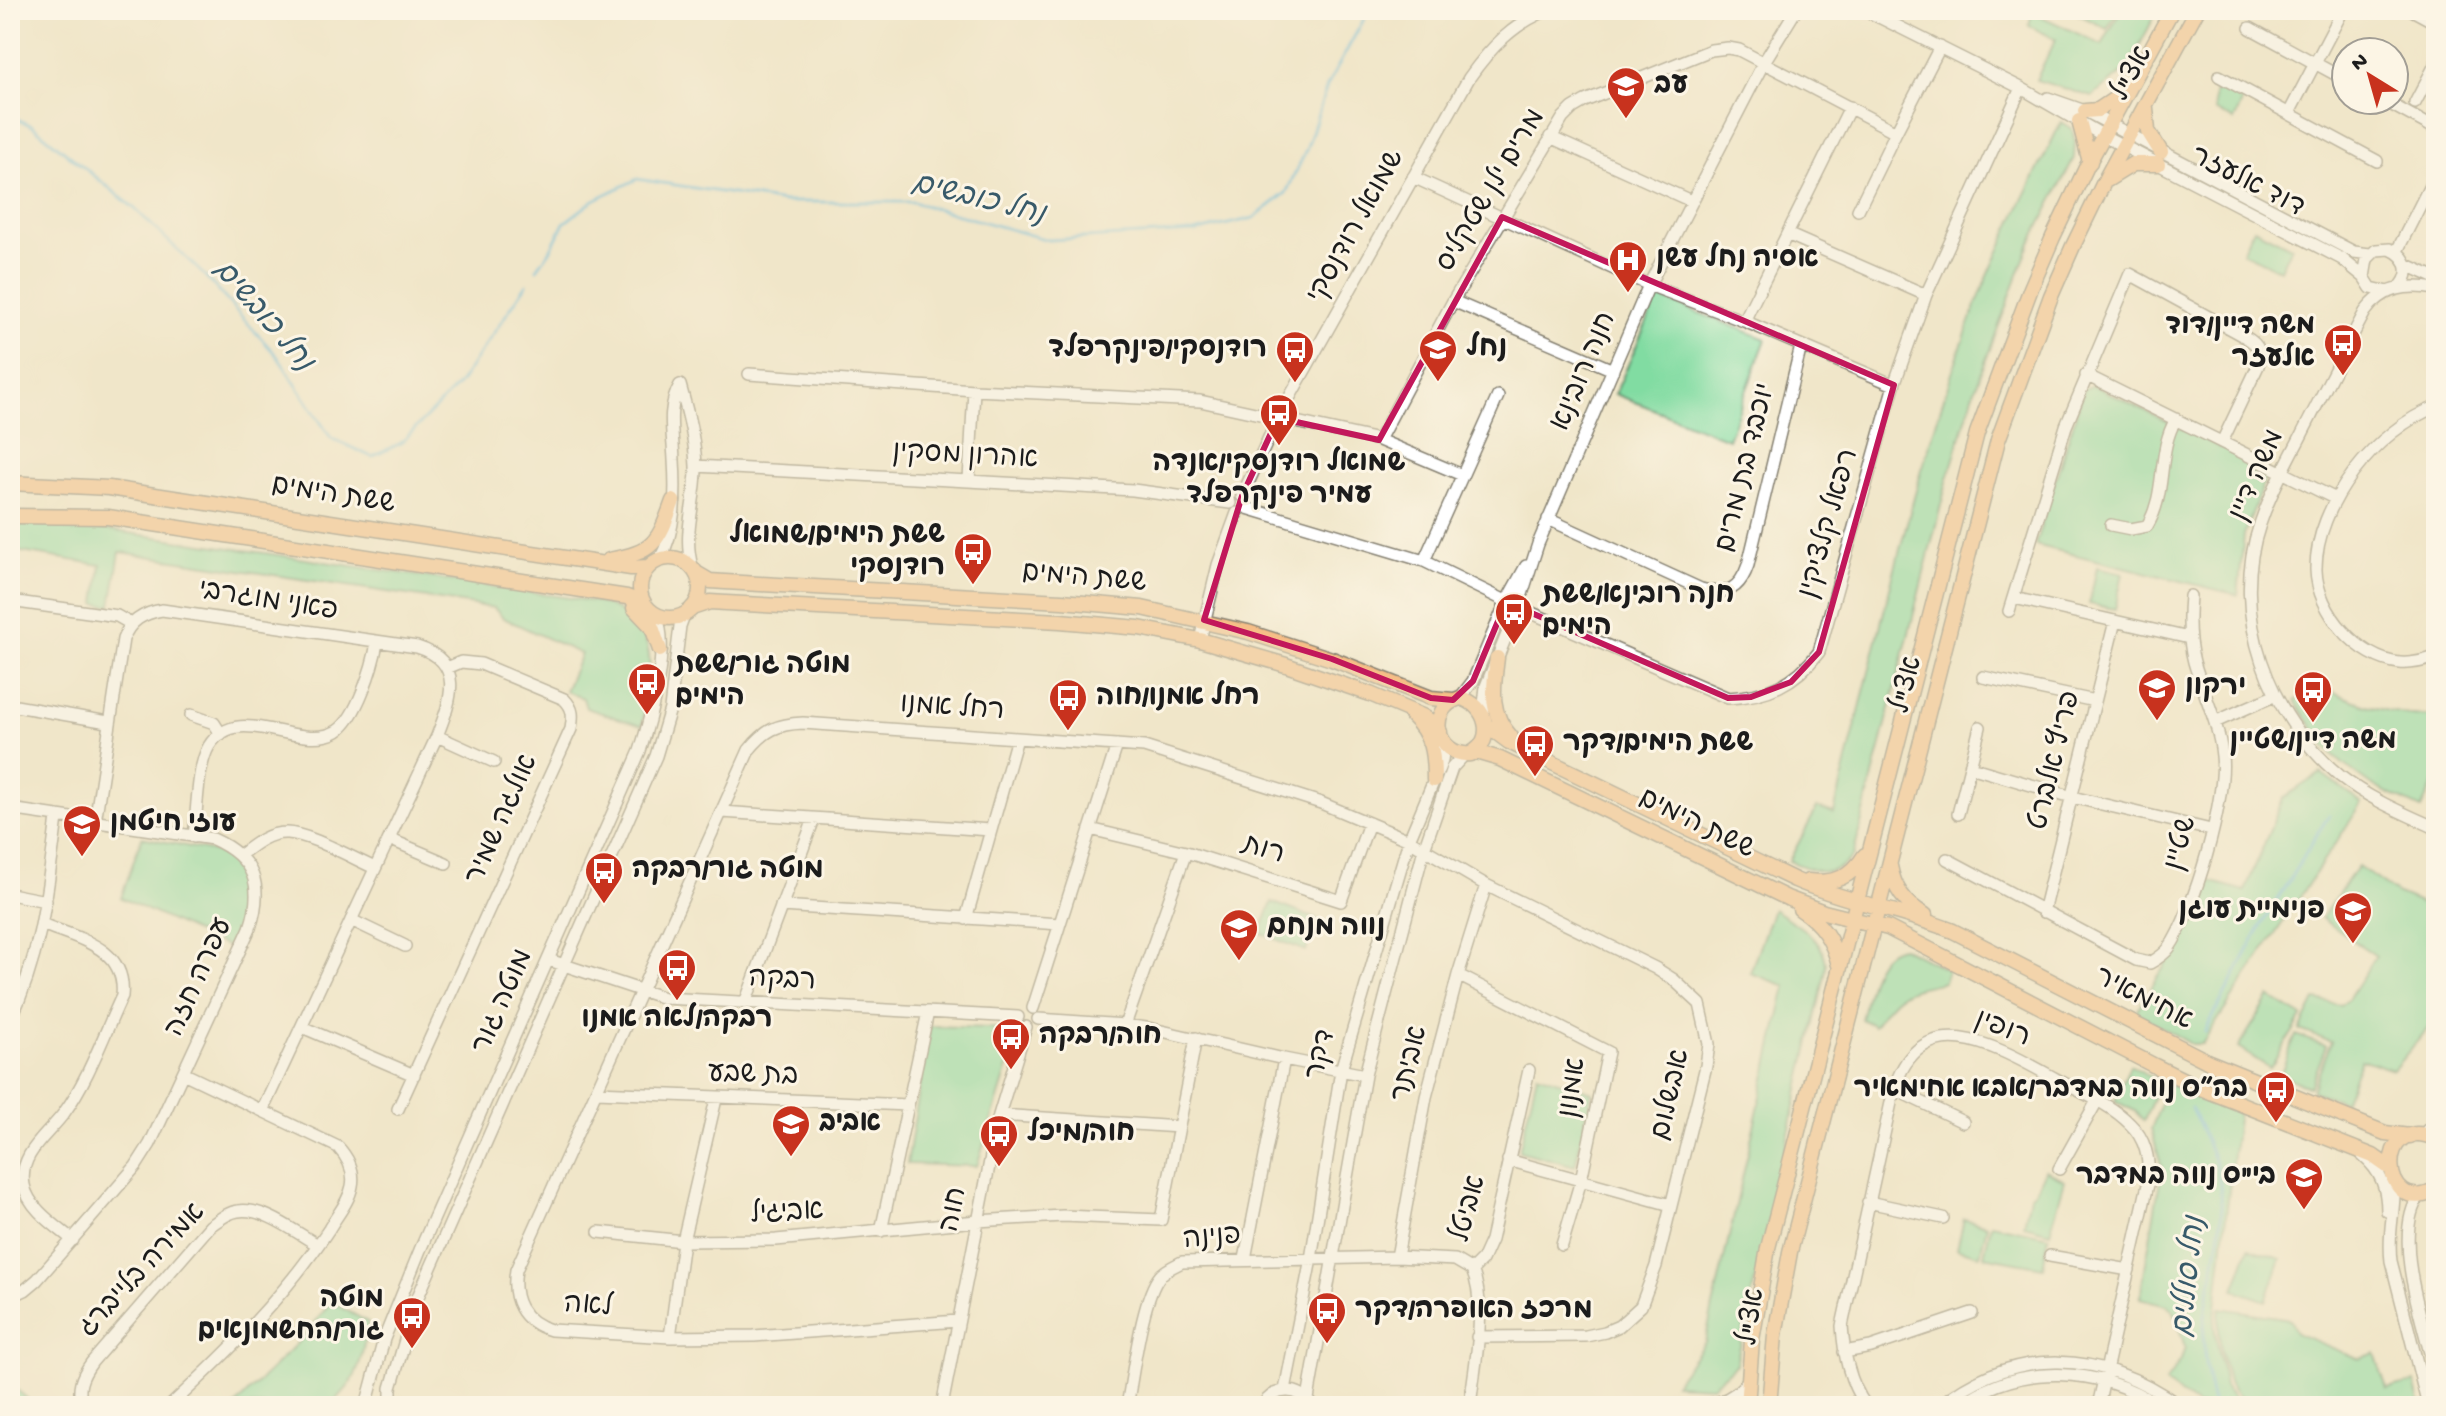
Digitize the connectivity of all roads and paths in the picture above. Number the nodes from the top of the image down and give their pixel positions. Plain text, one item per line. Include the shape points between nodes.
1 (1548, 10) edge
2 (1796, 10) edge
3 (1865, 10) edge
4 (2172, 10) edge
5 (2197, 10) edge
6 (2343, 10) edge
7 (2412, 10) edge
8 (2436, 23) edge
9 (2250, 28) dead end
10 (1940, 47) junction
11 (1764, 62) junction
12 (2315, 63) junction
13 (2436, 63) edge
14 (2330, 71) edge
15 (2219, 76) dead end
16 (2131, 87) junction
17 (2021, 88) junction
18 (2415, 103) dead end
19 (2146, 106) junction
20 (1850, 107) junction
21 (2289, 113) junction
22 (2410, 115) edge
23 (2082, 116) junction
24 (2436, 129) edge
25 (2107, 131) junction
26 (1896, 132) junction
27 (1550, 137) junction
28 (2126, 141) junction
29 (2159, 158) junction
30 (2377, 161) dead end
31 (2090, 162) junction
32 (2436, 174) edge
33 (1413, 177) junction
34 (2103, 183) junction
35 (1691, 201) junction
36 (1858, 210) dead end
37 (1502, 217) junction
38 (1787, 234) junction
39 (2397, 251) junction
40 (2370, 254) junction
41 (2407, 265) junction
42 (2436, 278) edge
43 (2366, 280) junction
44 (1649, 285) junction
45 (2436, 289) edge
46 (2394, 291) junction
47 (1926, 295) junction
48 (1453, 301) junction
49 (2365, 312) junction
50 (1744, 321) junction
51 (1801, 346) junction
52 (1613, 370) junction
53 (749, 374) dead end
54 (2086, 375) junction
55 (1894, 385) junction
56 (974, 390) junction
57 (1498, 396) dead end
58 (2436, 407) edge
59 (1278, 418) junction
60 (2176, 419) junction
61 (1379, 440) junction
62 (2222, 442) junction
63 (696, 466) junction
64 (2283, 472) junction
65 (1462, 475) junction
66 (969, 480) junction
67 (10, 483) edge
68 (2336, 499) junction
69 (673, 501) junction
70 (1238, 508) junction
71 (10, 516) edge
72 (1548, 519) junction
73 (2111, 525) dead end
74 (1538, 544) junction
75 (1424, 561) junction
76 (595, 563) junction
77 (654, 563) junction
78 (695, 570) junction
79 (613, 595) junction
80 (2190, 596) dead end
81 (2014, 598) junction
82 (10, 601) edge
83 (1506, 602) junction
84 (644, 603) junction
85 (1518, 607) junction
86 (2009, 611) dead end
87 (688, 612) junction
88 (655, 614) junction
89 (1204, 620) junction
90 (2115, 621) junction
91 (131, 624) junction
92 (2189, 638) junction
93 (1200, 640) junction
94 (377, 643) junction
95 (660, 650) junction
96 (2436, 657) edge
97 (1497, 658) junction
98 (447, 668) junction
99 (1983, 677) dead end
100 (2276, 695) junction
101 (1457, 699) junction
102 (2095, 701) junction
103 (10, 705) edge
104 (1406, 710) junction
105 (191, 715) dead end
106 (1484, 721) junction
107 (108, 722) junction
108 (2215, 722) junction
109 (1980, 727) dead end
110 (221, 734) junction
111 (437, 736) junction
112 (1442, 737) junction
113 (1017, 738) junction
114 (1117, 745) junction
115 (1470, 753) junction
116 (1534, 754) junction
117 (494, 762) dead end
118 (1970, 767) junction
119 (1434, 780) junction
120 (2072, 797) junction
121 (10, 809) edge
122 (722, 812) junction
123 (1958, 814) dead end
124 (57, 818) junction
125 (814, 819) junction
126 (95, 822) junction
127 (1369, 823) junction
128 (2436, 828) edge
129 (1090, 829) junction
130 (991, 830) junction
131 (2211, 830) junction
132 (194, 837) junction
133 (389, 839) junction
134 (1409, 840) junction
135 (1871, 845) junction
136 (1424, 849) junction
137 (1186, 852) junction
138 (240, 855) junction
139 (1947, 859) dead end
140 (1889, 861) junction
141 (446, 863) dead end
142 (375, 868) junction
143 (1795, 880) junction
144 (1486, 885) junction
145 (1772, 891) junction
146 (10, 894) edge
147 (46, 901) junction
148 (1856, 902) junction
149 (781, 906) junction
150 (1878, 907) junction
151 (2043, 912) junction
152 (966, 919) junction
153 (1852, 919) junction
154 (351, 920) junction
155 (1874, 923) junction
156 (42, 924) junction
157 (1060, 924) junction
158 (1953, 931) junction
159 (1901, 934) junction
160 (405, 946) dead end
161 (549, 960) junction
162 (1863, 964) junction
163 (564, 966) junction
164 (1839, 968) junction
165 (1458, 975) junction
166 (641, 991) junction
167 (745, 1003) junction
168 (928, 1012) junction
169 (1035, 1014) junction
170 (10, 1021) edge
171 (1022, 1022) junction
172 (1125, 1025) junction
173 (302, 1027) junction
174 (1196, 1038) junction
175 (1284, 1059) junction
176 (1341, 1070) junction
177 (1529, 1070) dead end
178 (183, 1073) junction
179 (414, 1075) junction
180 (1365, 1075) junction
181 (1894, 1089) junction
182 (597, 1092) junction
183 (716, 1099) junction
184 (2097, 1101) junction
185 (908, 1105) junction
186 (263, 1109) junction
187 (398, 1109) dead end
188 (999, 1115) junction
189 (2436, 1120) edge
190 (1963, 1122) dead end
191 (1179, 1127) junction
192 (2423, 1136) edge
193 (2354, 1148) junction
194 (1508, 1160) junction
195 (2059, 1169) dead end
196 (2392, 1175) junction
197 (1581, 1180) junction
198 (2430, 1193) edge
199 (1868, 1202) junction
200 (1671, 1205) junction
201 (1943, 1218) dead end
202 (977, 1221) junction
203 (881, 1231) junction
204 (599, 1232) dead end
205 (2388, 1237) junction
206 (73, 1240) junction
207 (683, 1241) junction
208 (318, 1245) junction
209 (1562, 1245) dead end
210 (2050, 1256) dead end
211 (1397, 1257) junction
212 (1333, 1258) junction
213 (1245, 1259) junction
214 (1311, 1259) junction
215 (1472, 1270) junction
216 (2129, 1270) junction
217 (10, 1297) edge
218 (1972, 1313) dead end
219 (958, 1321) junction
220 (670, 1337) junction
221 (1477, 1337) junction
222 (2428, 1341) junction
223 (2436, 1351) edge
224 (1844, 1352) junction
225 (2104, 1374) junction
226 (2436, 1375) edge
227 (1749, 1379) junction
228 (1285, 1390) junction
229 (1310, 1402) edge
230 (82, 1406) edge
231 (170, 1406) edge
232 (366, 1406) edge
233 (391, 1406) edge
234 (942, 1406) edge
235 (1127, 1406) edge
236 (1262, 1406) edge
237 (1470, 1406) edge
238 (1671, 1406) edge
239 (1747, 1406) edge
240 (1769, 1406) edge
241 (1866, 1406) edge
242 (1939, 1406) edge
243 (1959, 1406) edge
244 (2098, 1406) edge
245 (2159, 1406) edge
246 (2180, 1406) edge
247 (2428, 1406) edge

1 - 33 street, שמואל רודנסקי via 1521,24 1484,56
2 - 11 street, חנה רובינא
3 - 10 street
4 - 16 main road, אצ"ל
5 - 19 main road, אצ"ל
6 - 12 street
7 - 8 street
9 - 12 street
10 - 17 street
10 - 26 street
11 - 20 street, מרים ילן שטקליס
11 - 27 street, מרים ילן שטקליס via 1728,48 1711,50 1585,101
11 - 35 street, חנה רובינא
12 - 14 street
12 - 21 street
13 - 18 street
15 - 21 street
16 - 23 main road
16 - 25 main road, אצ"ל
17 - 23 street
17 - 47 street, רפאל קלצ'קין
19 - 28 main road, אצ"ל
19 - 29 main road via 2148,131
20 - 26 street, מרים ילן שטקליס
20 - 38 street
21 - 30 street
22 - 24 street
23 - 25 street
23 - 31 main road
25 - 28 street
25 - 31 main road, אצ"ל
26 - 36 street
27 - 35 street
27 - 37 street, מרים ילן שטקליס
28 - 29 street, דוד אלעזר
28 - 34 main road, אצ"ל
29 - 34 main road via 2133,164
29 - 40 street, דוד אלעזר via 2354,252
29 - 43 street, דוד אלעזר via 2342,259
31 - 135 main road, אצ"ל via 2031,288 1977,433
32 - 39 street
33 - 37 street
33 - 59 street, שמואל רודנסקי
34 - 140 main road, אצ"ל via 2051,296 1998,440
35 - 44 street, חנה רובינא
37 - 44 street
37 - 48 street, מרים ילן שטקליס
38 - 47 street
38 - 50 street
39 - 40 street via 2383,248
39 - 41 street
40 - 43 street via 2364,265
41 - 42 street
41 - 46 street via 2406,279
43 - 46 street via 2377,291
43 - 49 street, משה דיין
44 - 50 street
44 - 52 street, חנה רובינא
45 - 46 street via 2409,285
46 - 49 street, משה דיין via 2373,300
47 - 55 street, רפאל קלצ'קין
48 - 52 street
48 - 61 street, מרים ילן שטקליס
49 - 64 street, משה דיין
50 - 51 street
51 - 55 street
51 - 72 street, יוכבד בת מרים via 1748,565 1731,591 1701,589
52 - 72 street, חנה רובינא
53 - 56 street
54 - 60 street
54 - 62 street via 2130,274 2259,349 2258,366
54 - 81 street via 2052,467
55 - 85 street, רפאל קלצ'קין via 1819,652 1791,682 1751,697 1728,698
56 - 59 street via 1200,401
56 - 66 street
57 - 65 street
58 - 68 street via 2389,433
59 - 61 street
59 - 70 street, שמואל רודנסקי via 1242,496 1246,500
60 - 62 street
60 - 73 street via 2161,461 2165,470 2155,514 2147,526
61 - 65 street
62 - 64 street
63 - 66 street, אהרון מסקין
63 - 69 street via 680,385 671,411
63 - 78 street via 687,541
64 - 68 street
64 - 100 street, משה דיין via 2259,526 2249,606
65 - 75 street
66 - 70 street, אהרון מסקין via 1133,490
67 - 76 main road, ששת הימים via 109,488
68 - 96 street via 2316,561 2319,587 2330,611 2355,642 2388,660 2414,663
69 - 76 main road via 648,548
69 - 77 street via 671,538
70 - 75 street, אהרון מסקין
70 - 89 street
71 - 79 main road, ששת הימים via 108,517
72 - 74 street, חנה רובינא
74 - 83 street, חנה רובינא
74 - 85 street, חנה רובינא
75 - 83 street, אהרון מסקין
76 - 77 main road, ששת הימים via 631,568
77 - 78 main road via 677,558
77 - 84 main road via 640,584
78 - 87 main road via 700,592
78 - 89 main road, ששת הימים via 710,581 1119,606
79 - 84 main road, ששת הימים
79 - 95 main road via 646,619
80 - 92 street, שטיין
81 - 86 street
81 - 90 street
82 - 91 street via 117,616
83 - 85 street, רפאל קלצ'קין
83 - 101 street, חנה רובינא via 1473,681
84 - 88 main road
85 - 97 street, חנה רובינא
87 - 88 main road via 674,618
87 - 93 main road, ששת הימים via 710,602 1044,620 1139,628
87 - 163 street, מוטה גור via 680,626 670,709 656,756
88 - 95 street, מוטה גור
89 - 93 street
89 - 101 main road, ששת הימים via 1332,659 1431,698
90 - 92 street
90 - 102 street, פריץ אלברט
91 - 94 street, פאני מוגרבי via 162,610
91 - 107 street via 123,639
92 - 108 street, שטיין
93 - 104 main road, ששת הימים
94 - 98 street, פאני מוגרבי via 430,651
94 - 110 street via 353,714 335,732 308,736 246,726
95 - 161 street, מוטה גור via 654,706 640,751
97 - 106 street, חנה רובינא via 1486,686
97 - 116 main road via 1495,714
98 - 111 street via 452,688
98 - 179 street, אולגה שמיר via 461,662 481,664 564,699 573,716
99 - 102 street
100 - 108 street
100 - 128 street, משה דיין via 2297,730 2340,775 2369,796
101 - 106 main road via 1477,706
101 - 112 main road via 1442,709
102 - 120 street, פריץ אלברט
103 - 107 street
104 - 112 main road, ששת הימים via 1433,723
104 - 119 main road via 1428,734
105 - 110 street via 214,723
106 - 115 main road via 1485,740
106 - 116 main road, ששת הימים
107 - 126 street
108 - 131 street, שטיין via 2223,780
109 - 118 street
110 - 132 street via 204,759
111 - 117 street
111 - 133 street
112 - 115 main road via 1454,753
112 - 119 street, דקר via 1442,761
113 - 114 street, רחל אמנו
113 - 122 street, רחל אמנו via 786,723 761,735 749,750
113 - 130 street
114 - 127 street, רחל אמנו via 1144,747
114 - 129 street
115 - 136 street, דקר via 1452,768
115 - 145 main road, ששת הימים via 1500,759
116 - 143 main road, ששת הימים
118 - 120 street
118 - 123 street
119 - 134 street, דקר
120 - 131 street
120 - 151 street, פריץ אלברט
121 - 124 street
122 - 125 street
122 - 166 street, רחל אמנו
124 - 126 street
124 - 147 street
125 - 130 street
125 - 149 street
126 - 132 street
127 - 134 street, רחל אמנו
127 - 137 street, רות via 1341,901
129 - 137 street, רות
129 - 157 street
130 - 152 street
131 - 151 street, שטיין via 2180,927 2169,949 2150,963
132 - 138 street via 213,839
133 - 141 street
133 - 142 street
134 - 136 street, אבשלום
134 - 176 street, דקר
135 - 143 main road via 1841,879
135 - 148 main road, אצ"ל
136 - 144 street, אבשלום
136 - 180 street, דקר
137 - 172 street
138 - 142 street via 263,839 287,833
138 - 178 street, עפרה חזה via 255,880 257,910
139 - 151 street, שטיין
140 - 150 main road, אצ"ל
140 - 158 main road via 1893,881 1908,904
142 - 154 street
143 - 148 main road, ששת הימים
144 - 165 street, אביתר
144 - 200 street, אבשלום via 1655,968 1700,1004 1709,1044 1706,1066
145 - 153 main road, ששת הימים
145 - 164 main road via 1820,924
146 - 147 street
147 - 156 street
148 - 150 main road, אחימאיר
148 - 153 main road, אצ"ל
149 - 152 street
149 - 167 street
150 - 155 main road, אצ"ל
150 - 158 main road, אחימאיר
152 - 157 street
153 - 155 main road, אחימאיר
153 - 164 main road, אצ"ל
154 - 160 street
154 - 173 street
155 - 159 main road, אחימאיר
155 - 162 main road, אצ"ל
156 - 170 street via 30,975
156 - 206 street via 103,949 123,982 122,996 76,1093 27,1158 23,1174 33,1204
157 - 169 street
158 - 192 main road, אחימאיר via 2209,1062 2385,1133
159 - 162 main road via 1878,941
159 - 193 main road, אחימאיר via 2188,1082
161 - 163 street, רבקה
161 - 232 street, מוטה גור via 402,1293
162 - 240 main road, אצ"ל via 1790,1252
163 - 166 street, רבקה
163 - 233 street, מוטה גור via 417,1299 391,1388
164 - 227 main road, אצ"ל via 1768,1248
165 - 197 street, אמנון via 1608,1052
165 - 211 street, אביתר via 1426,1097
166 - 167 street, רבקה via 664,998
166 - 182 street, לאה
167 - 168 street, רבקה
168 - 171 street, רבקה
168 - 185 street
169 - 171 street via 1033,1026
169 - 171 street via 1025,1008
169 - 172 street
171 - 188 street, חוה
172 - 174 street
173 - 179 street
173 - 186 street
174 - 175 street
174 - 191 street
175 - 176 street
175 - 213 street
176 - 180 street
176 - 214 street, דקר
177 - 194 street, אביטל
178 - 186 street
178 - 206 street, עפרה חזה via 136,1166
179 - 187 street, אולגה שמיר
180 - 212 street, דקר
181 - 184 street, רופין via 1915,1051 1940,1038 1955,1037 1988,1045
181 - 190 street
181 - 199 street, רופין
182 - 183 street, בת שבע
182 - 220 street, לאה via 516,1270 515,1296 525,1315 551,1330
183 - 185 street, בת שבע
183 - 207 street
184 - 195 street
184 - 216 street, רופין via 2130,1123 2147,1152 2149,1180
185 - 203 street
186 - 208 street via 324,1138 347,1157 352,1185
188 - 191 street
188 - 202 street, חוה
189 - 192 street
191 - 202 street, אביגיל via 1161,1220 1063,1216
192 - 196 main road via 2402,1140 2392,1152
193 - 196 main road, אחימאיר via 2378,1158
193 - 205 street via 2383,1179
194 - 197 street
194 - 215 street, אביטל via 1491,1240
196 - 198 main road, אחימאיר via 2410,1193
196 - 205 street via 2395,1195
197 - 200 street
197 - 209 street, אמנון
198 - 222 street via 2412,1206 2406,1250
199 - 201 street
199 - 224 street, רופין via 1842,1326
200 - 221 street, אבשלום via 1648,1293 1619,1326 1586,1336
202 - 203 street, אביגיל
202 - 219 street, חוה
203 - 207 street, אביגיל
204 - 207 street, אביגיל
205 - 247 street
206 - 217 street, עפרה חזה via 37,1280
207 - 220 street
208 - 230 street, אמירה בלייברג via 260,1214 236,1211 224,1216 92,1362 79,1388
208 - 231 street via 261,1317
210 - 216 street
211 - 212 street, פנינה
211 - 215 street, פנינה via 1455,1260
212 - 214 street, פנינה
212 - 229 street, דקר
213 - 214 street, פנינה
213 - 235 street, פנינה via 1182,1262 1159,1277 1150,1293
214 - 228 street, דקר
215 - 221 street, אביטל via 1477,1281
216 - 225 street, רופין
218 - 224 street
219 - 220 street, לאה
219 - 234 street, חוה
221 - 237 street, אביטל
222 - 223 street
222 - 226 street
224 - 241 street, רופין
225 - 242 street via 2095,1364 2009,1368
225 - 243 street via 2034,1375 1996,1386
225 - 244 street, רופין
225 - 245 street
225 - 246 street via 2144,1383
227 - 238 street via 1727,1400
227 - 239 main road, אצ"ל
228 - 229 street
228 - 236 street

